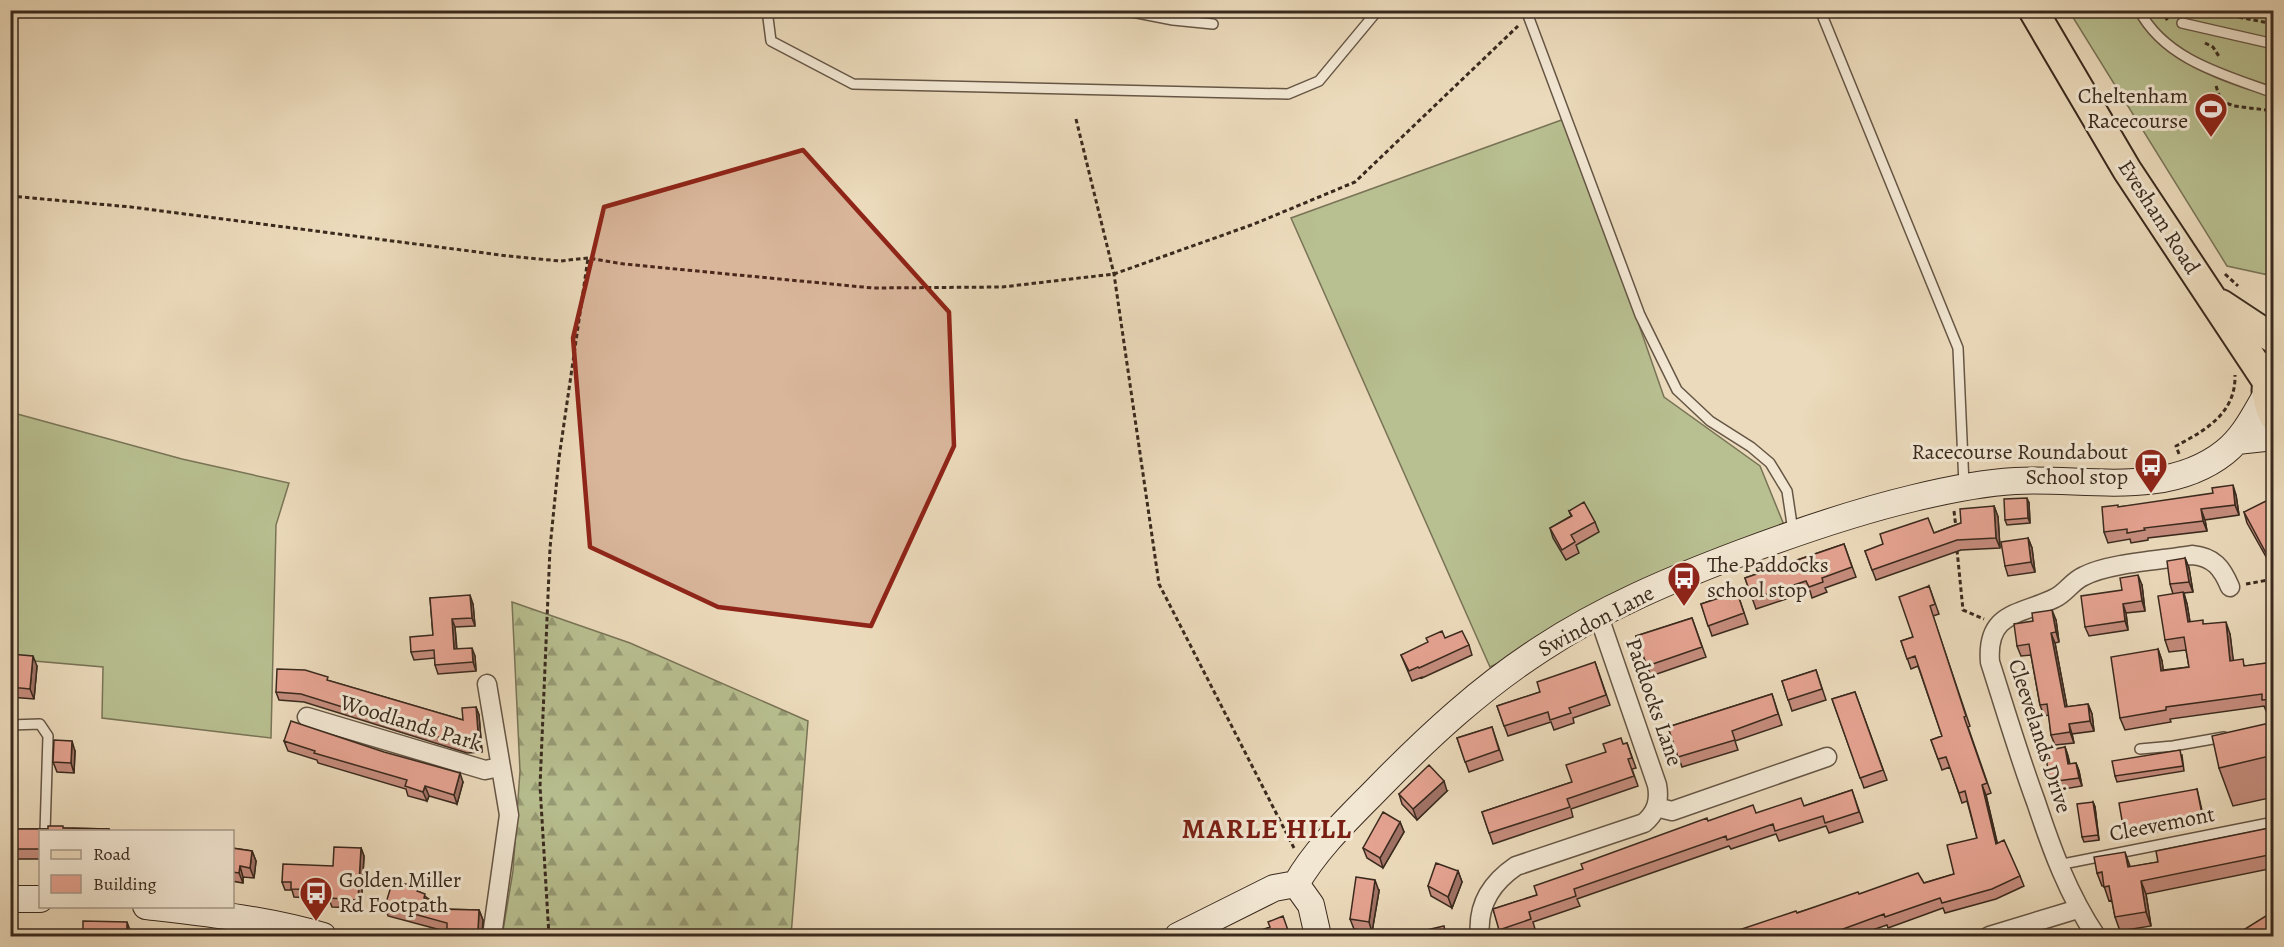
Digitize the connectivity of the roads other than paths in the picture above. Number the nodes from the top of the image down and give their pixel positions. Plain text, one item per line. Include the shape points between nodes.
1 (767, 10) edge
2 (1122, 10) edge
3 (1378, 10) edge
4 (1820, 10) edge
5 (2034, 12) edge
6 (1527, 13) edge
7 (2141, 14) edge
8 (2182, 23) dead end
9 (1213, 24) dead end
10 (2274, 44) edge
11 (2274, 93) edge
12 (2222, 290) junction
13 (2274, 339) edge
14 (2270, 390) edge
15 (2274, 437) edge
16 (2238, 441) junction
17 (1958, 489) junction
18 (1794, 534) junction
19 (2230, 587) road end
20 (1598, 614) junction
21 (486, 684) dead end
22 (307, 717) dead end
23 (10, 725) edge
24 (2229, 736) edge
25 (2140, 749) dead end
26 (1827, 757) dead end
27 (501, 767) junction
28 (1656, 807) junction
29 (2274, 822) edge
30 (45, 830) edge
31 (2058, 865) junction
32 (1300, 877) junction
33 (10, 899) edge
34 (39, 899) edge
35 (164, 908) edge
36 (2078, 909) junction
37 (323, 936) edge
38 (492, 936) edge
39 (1178, 936) edge
40 (1318, 936) edge
41 (1480, 936) edge
42 (1989, 936) edge
43 (2096, 936) edge

1 - 3 lane via 771,41 853,84 1288,93 1318,81
2 - 9 lane
4 - 17 lane via 1958,348
5 - 12 main road, Evesham Road via 2127,170
6 - 18 lane via 1640,315 1677,390 1710,421 1770,463 1787,491
7 - 11 lane via 2168,46 2208,68
8 - 10 lane
12 - 13 main road
12 - 14 main road, Evesham Road
14 - 16 street, Swindon Lane
15 - 16 street
16 - 17 street, Swindon Lane via 2210,462 2165,478 2111,483 2017,481
17 - 18 street, Swindon Lane via 1902,501
18 - 20 street, Swindon Lane
19 - 31 street, Cleevelands Drive via 2217,564 2201,556 2102,569 2082,576 2054,598 2014,613 1999,625 1991,643 1990,662
20 - 28 street, Paddocks Lane via 1657,785
20 - 32 street, Swindon Lane via 1538,650 1434,731 1324,844
21 - 27 street
22 - 27 street, Woodlands Park via 485,770
23 - 30 lane via 40,724 48,736
24 - 25 lane
26 - 28 street via 1672,811
27 - 38 street via 509,815
28 - 41 street via 1644,822 1516,866 1506,873 1484,902
29 - 31 lane, Cleevemont
31 - 36 street, Cleevelands Drive
32 - 39 street
32 - 40 street
33 - 34 street
35 - 37 street via 226,915
36 - 42 street
36 - 43 street, Cleevelands Drive

